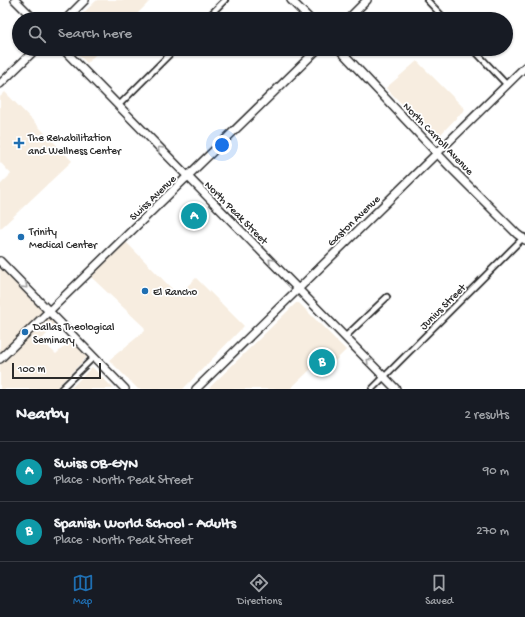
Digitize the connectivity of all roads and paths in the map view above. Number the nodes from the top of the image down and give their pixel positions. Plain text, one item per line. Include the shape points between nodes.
1 (15, 0) edge
2 (85, 0) edge
3 (225, 0) edge
4 (292, 0) edge
5 (367, 0) edge
6 (427, 0) edge
7 (27, 12) edge
8 (73, 12) edge
9 (213, 12) edge
10 (303, 12) edge
11 (355, 12) edge
12 (438, 12) edge
13 (29, 56) edge
14 (70, 56) edge
15 (168, 56) edge
16 (311, 56) edge
17 (346, 56) edge
18 (480, 56) edge
19 (525, 67) edge
20 (0, 84) edge
21 (507, 85) junction
22 (118, 106) junction
23 (437, 153) junction
24 (188, 177) junction
25 (524, 238) edge
26 (0, 261) edge
27 (298, 289) junction
28 (387, 296) dead end
29 (49, 311) junction
30 (345, 337) junction
31 (94, 357) junction
32 (0, 359) edge
33 (385, 377) junction
34 (61, 389) edge
35 (125, 389) edge
36 (196, 389) edge
37 (372, 389) edge
38 (396, 389) edge

1 - 7 main road
2 - 8 main road
3 - 9 street
4 - 10 main road
5 - 11 main road
6 - 12 street
13 - 20 main road
14 - 22 main road, North Peak Street
15 - 22 street
16 - 24 main road, Swiss Avenue
17 - 23 main road, North Carroll Avenue
18 - 21 street
19 - 21 main road, Gaston Avenue
21 - 23 main road, Gaston Avenue
24 -> 22 main road, North Peak Street
23 - 25 main road, North Carroll Avenue via 517,234
23 - 27 main road, Gaston Avenue
27 -> 24 main road, North Peak Street
24 - 29 main road, Swiss Avenue
25 - 33 street, Junius Street
26 -> 29 main road
27 - 30 main road, North Peak Street
27 - 36 main road, Gaston Avenue
28 - 30 street
29 - 31 main road
29 - 32 main road, Swiss Avenue
33 -> 30 main road, North Peak Street
31 - 34 street
31 - 35 main road
33 - 37 street, Junius Street
33 - 38 main road, North Peak Street

